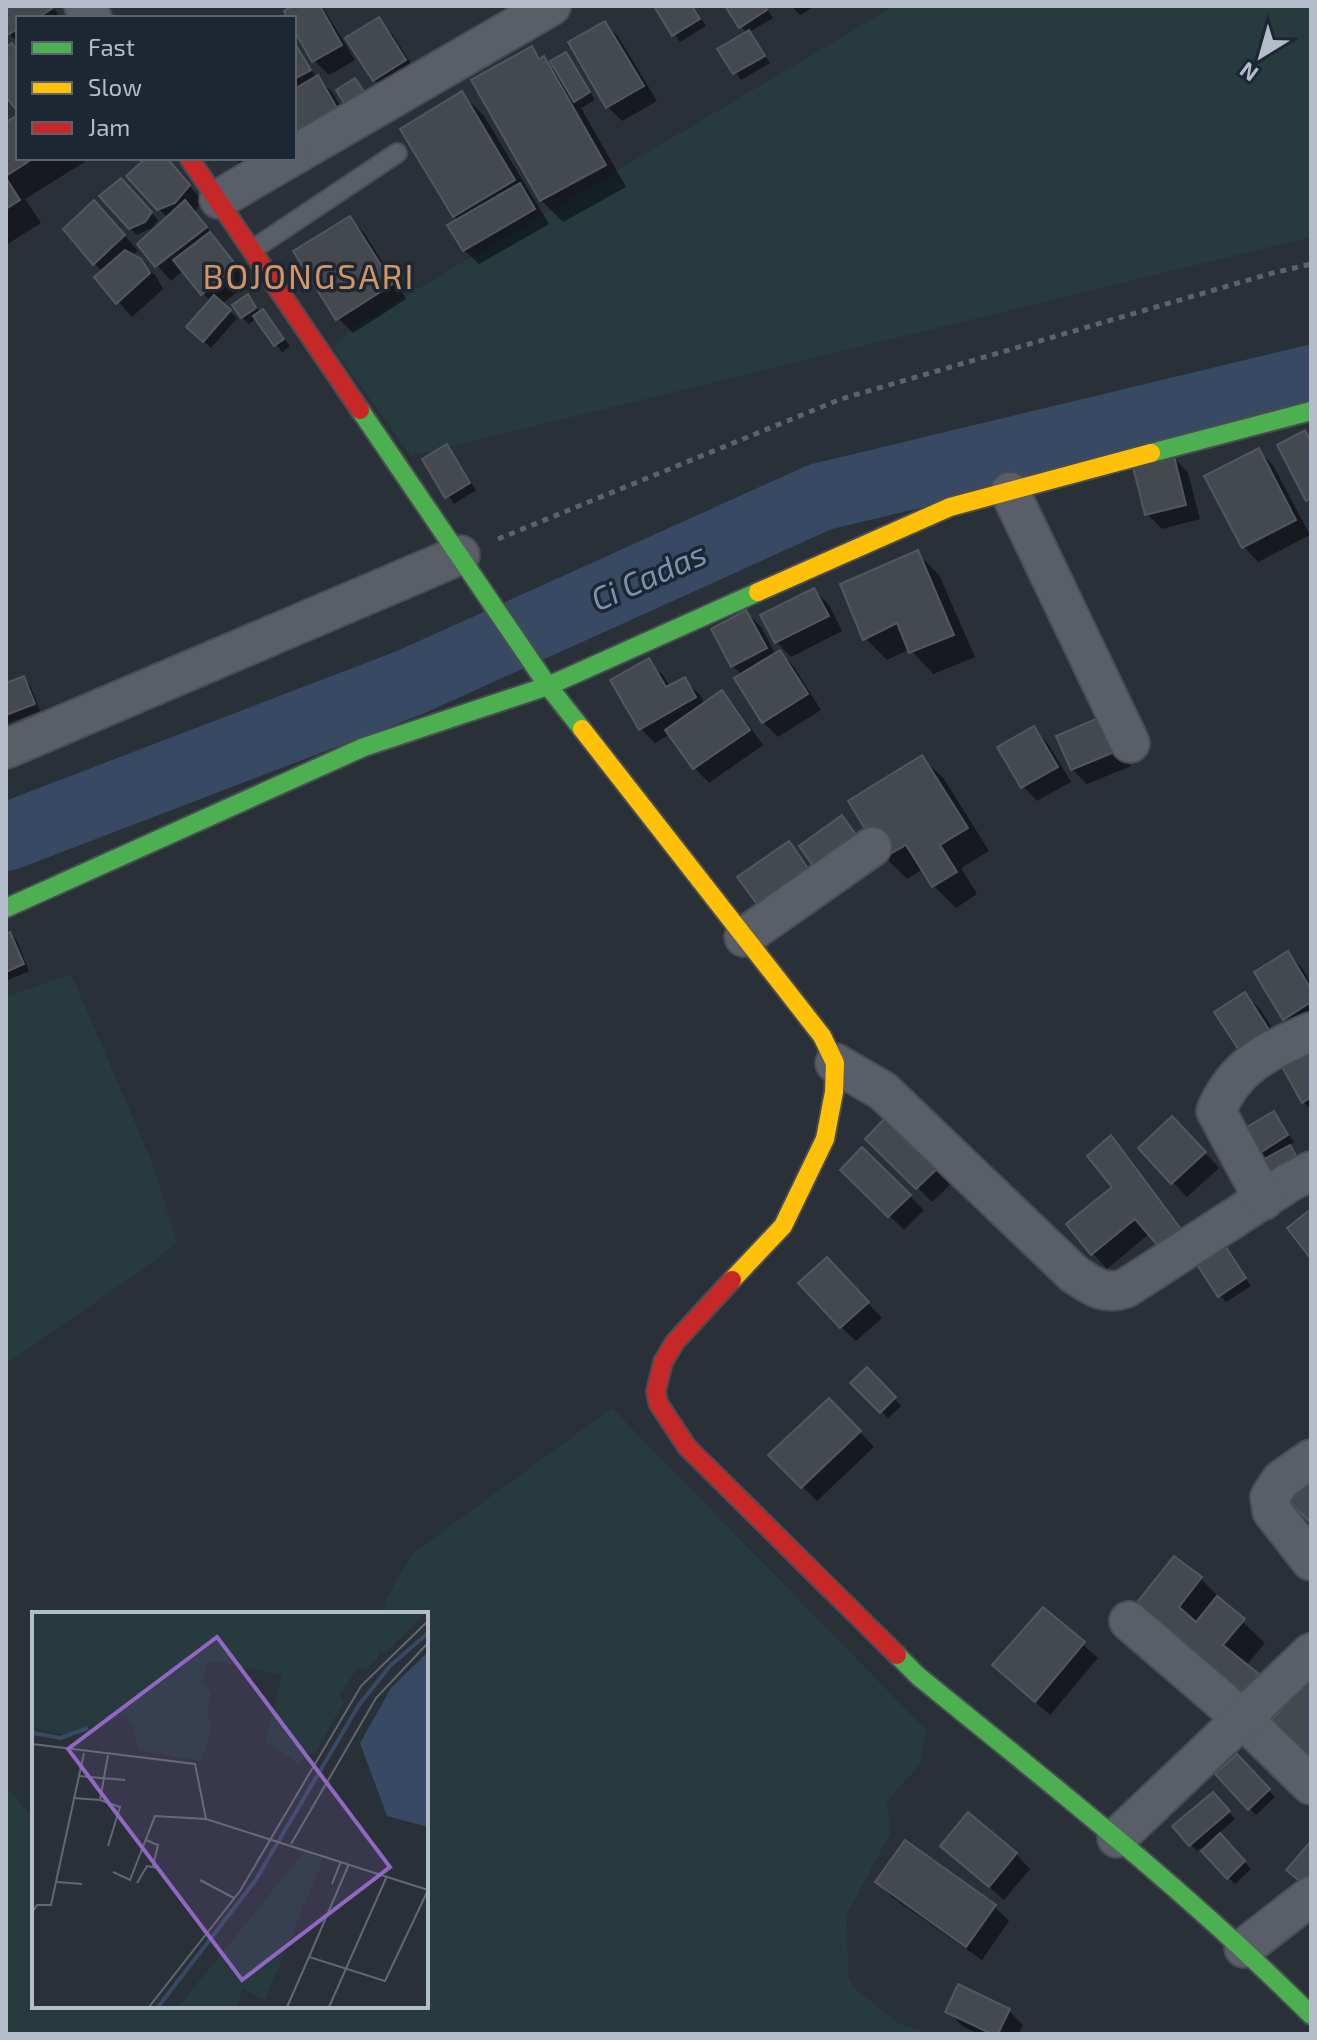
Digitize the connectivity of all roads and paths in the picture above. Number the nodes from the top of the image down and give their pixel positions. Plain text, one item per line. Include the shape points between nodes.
1 (551, 6) edge
2 (397, 153) dead end
3 (296, 155) edge
4 (190, 160) edge
5 (287, 160) edge
6 (219, 199) junction
7 (252, 250) junction
8 (1311, 264) edge
9 (1311, 411) edge
10 (1010, 492) junction
11 (464, 561) junction
12 (548, 686) junction
13 (1130, 743) dead end
14 (6, 749) edge
15 (872, 847) dead end
16 (6, 908) edge
17 (744, 937) junction
18 (1311, 1032) edge
19 (835, 1063) junction
20 (1311, 1171) edge
21 (1264, 1200) junction
22 (1311, 1459) edge
23 (1311, 1561) edge
24 (1129, 1621) dead end
25 (1311, 1653) edge
26 (1243, 1719) junction
27 (1311, 1785) edge
28 (1117, 1838) junction
29 (1311, 1896) edge
30 (1244, 1948) junction
31 (1311, 2015) edge

1 - 3 street
2 - 7 lane
4 - 6 street
5 - 6 street
6 - 7 street
7 - 11 street
8 - 11 path via 841,399
9 - 10 street
10 - 12 street via 950,507
10 - 13 street
11 - 12 street
11 - 14 street
12 - 16 street via 364,747
12 - 17 street
15 - 17 street
17 - 19 street via 822,1036
18 - 21 street via 1252,1061 1216,1111
19 - 21 street via 883,1091 1074,1274 1101,1291 1126,1288
19 - 28 street via 825,1139 783,1226 667,1352 658,1376 658,1403 687,1447 918,1676
20 - 21 street
22 - 23 street via 1281,1480 1270,1497 1272,1511
24 - 26 street
25 - 26 street
26 - 27 street
26 - 28 street
28 - 30 street
29 - 30 street
30 - 31 street

